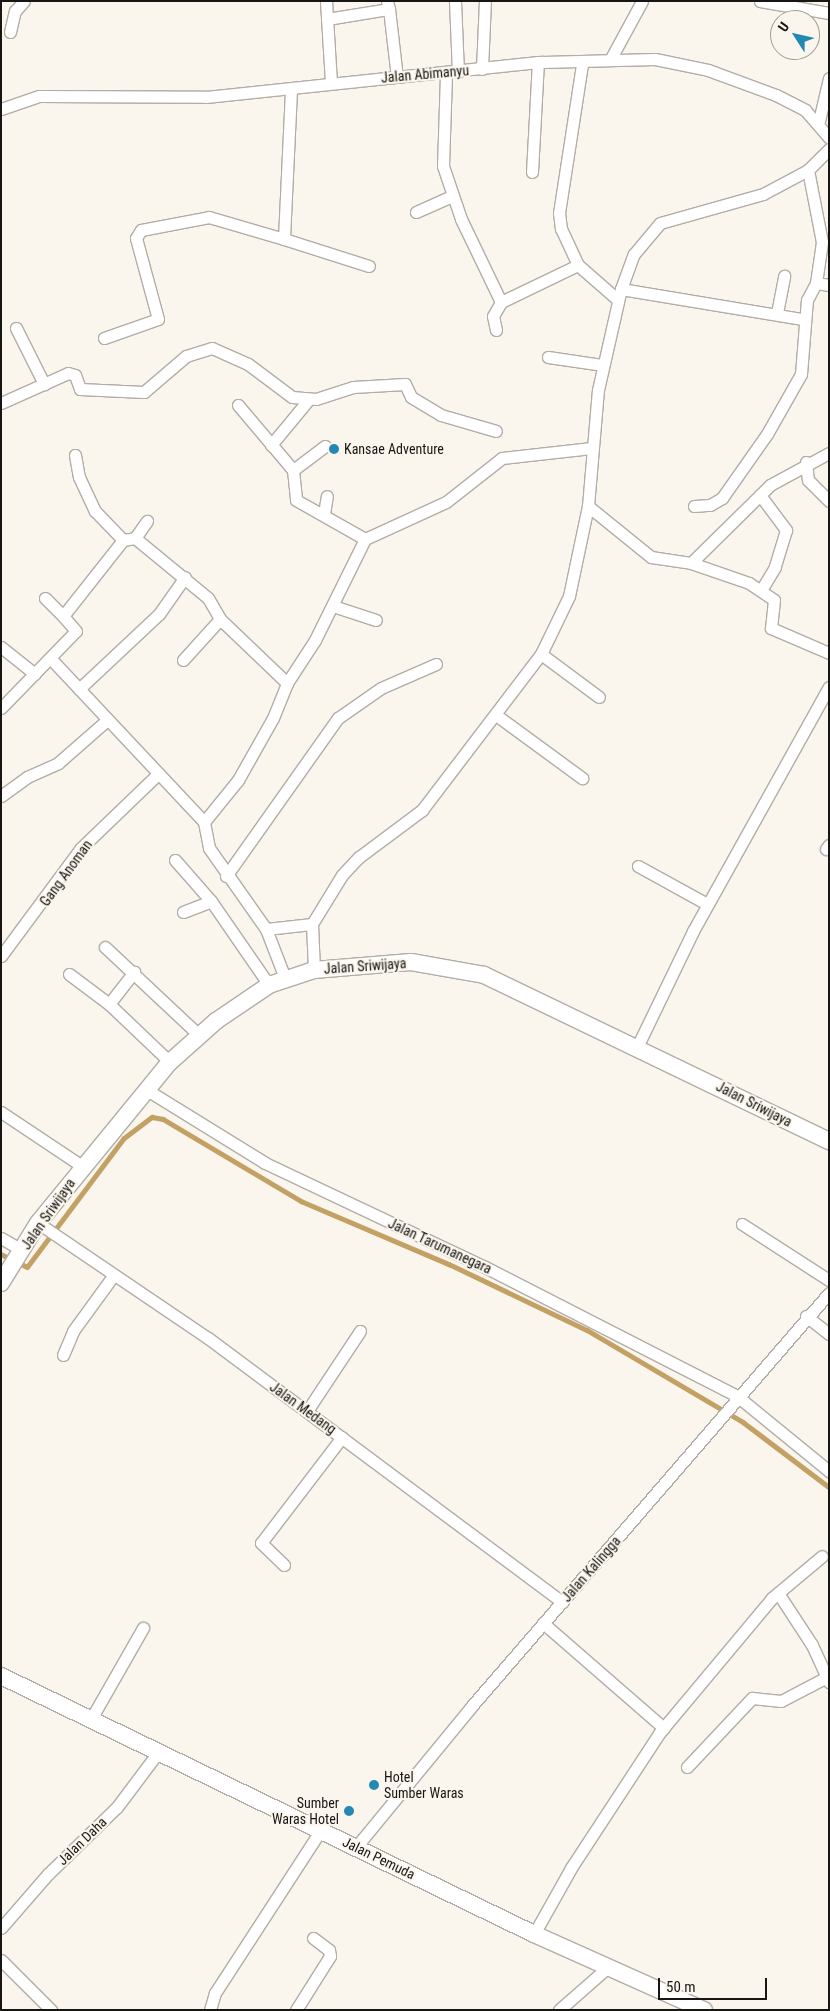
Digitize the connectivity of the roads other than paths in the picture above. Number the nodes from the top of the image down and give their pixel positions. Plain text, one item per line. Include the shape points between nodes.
1 (24, 1) edge
2 (326, 1) edge
3 (455, 1) edge
4 (485, 1) edge
5 (642, 1) edge
6 (760, 1) edge
7 (388, 5) edge
8 (829, 13) edge
9 (327, 20) junction
10 (10, 32) dead end
11 (610, 60) junction
12 (538, 62) junction
13 (582, 64) junction
14 (482, 69) junction
15 (458, 72) junction
16 (446, 75) junction
17 (397, 77) junction
18 (829, 78) edge
19 (331, 82) junction
20 (291, 90) junction
21 (1, 109) edge
22 (819, 122) junction
23 (829, 138) edge
24 (829, 149) edge
25 (808, 170) junction
26 (532, 172) dead end
27 (452, 196) junction
28 (416, 212) dead end
29 (284, 239) junction
30 (578, 265) junction
31 (369, 266) dead end
32 (784, 276) dead end
33 (816, 283) junction
34 (829, 285) edge
35 (619, 295) junction
36 (501, 302) junction
37 (776, 313) junction
38 (803, 319) junction
39 (16, 328) dead end
40 (496, 330) dead end
41 (104, 338) dead end
42 (548, 357) dead end
43 (602, 370) junction
44 (44, 384) junction
45 (309, 399) junction
46 (1, 403) edge
47 (238, 405) dead end
48 (496, 431) dead end
49 (272, 445) junction
50 (325, 446) dead end
51 (591, 448) junction
52 (829, 453) edge
53 (75, 455) dead end
54 (806, 462) junction
55 (293, 470) junction
56 (760, 495) junction
57 (328, 496) dead end
58 (829, 501) edge
59 (588, 506) junction
60 (694, 506) dead end
61 (324, 514) junction
62 (147, 521) dead end
63 (135, 538) junction
64 (365, 538) junction
65 (123, 540) junction
66 (691, 563) junction
67 (185, 578) junction
68 (761, 590) junction
69 (45, 598) dead end
70 (333, 606) junction
71 (63, 616) junction
72 (220, 619) junction
73 (376, 620) dead end
74 (1, 646) edge
75 (829, 653) edge
76 (541, 654) junction
77 (52, 660) junction
78 (183, 660) dead end
79 (436, 664) dead end
80 (35, 674) junction
81 (287, 683) junction
82 (829, 687) edge
83 (79, 689) junction
84 (598, 697) dead end
85 (1, 708) edge
86 (496, 715) junction
87 (106, 720) junction
88 (158, 774) junction
89 (582, 778) dead end
90 (1, 796) edge
91 (204, 822) junction
92 (175, 860) dead end
93 (638, 866) dead end
94 (226, 876) junction
95 (211, 900) junction
96 (707, 904) junction
97 (183, 912) dead end
98 (312, 924) junction
99 (266, 929) junction
100 (105, 947) dead end
101 (1, 956) edge
102 (313, 965) junction
103 (134, 972) junction
104 (69, 974) dead end
105 (285, 978) junction
106 (269, 985) junction
107 (109, 1004) junction
108 (199, 1035) junction
109 (638, 1045) junction
110 (170, 1062) junction
111 (148, 1090) junction
112 (1, 1112) edge
113 (829, 1141) edge
114 (82, 1166) junction
115 (38, 1223) junction
116 (742, 1224) dead end
117 (1, 1238) edge
118 (10, 1266) edge
119 (113, 1276) junction
120 (829, 1280) edge
121 (829, 1293) edge
122 (806, 1316) junction
123 (360, 1331) dead end
124 (829, 1334) edge
125 (63, 1355) dead end
126 (737, 1396) junction
127 (308, 1412) junction
128 (342, 1437) junction
129 (829, 1471) edge
130 (822, 1556) dead end
131 (284, 1565) dead end
132 (778, 1593) junction
133 (562, 1602) junction
134 (544, 1623) junction
135 (143, 1628) dead end
136 (1, 1676) edge
137 (828, 1680) edge
138 (91, 1719) junction
139 (664, 1728) junction
140 (159, 1751) junction
141 (687, 1767) dead end
142 (321, 1830) junction
143 (356, 1847) junction
144 (1, 1928) edge
145 (534, 1934) junction
146 (313, 1938) dead end
147 (1, 1960) edge
148 (608, 1967) junction
149 (51, 2010) edge
150 (210, 2010) edge
151 (296, 2010) edge
152 (560, 2010) edge
153 (704, 2010) edge

1 - 10 street via 15,11
2 - 9 street
3 - 15 street
4 - 14 street
5 - 11 street
6 - 8 street
7 - 9 street
7 - 17 street
9 - 19 street
11 - 13 street, Jalan Abimanyu
11 - 22 street, Jalan Abimanyu via 654,59 708,70 776,95
12 - 13 street, Jalan Abimanyu
12 - 14 street, Jalan Abimanyu
12 - 26 street
13 - 30 street via 560,213 561,229
14 - 15 street, Jalan Abimanyu
15 - 16 street, Jalan Abimanyu
16 - 17 street, Jalan Abimanyu
16 - 27 street via 443,166
17 - 19 street, Jalan Abimanyu
18 - 22 street
19 - 20 street, Jalan Abimanyu
20 - 21 street, Jalan Abimanyu via 206,97 39,96
20 - 29 street
22 - 23 street, Jalan Abimanyu
24 - 25 street
25 - 33 street via 822,242
25 - 35 street via 763,194 660,223 634,254
27 - 28 street
27 - 36 street
29 - 31 street
29 - 41 street via 209,217 159,224 141,230 136,238 158,319
30 - 35 street
30 - 36 street
32 - 37 street
33 - 34 street
33 - 38 street
35 - 37 street
35 - 43 street
36 - 40 street via 493,316
37 - 38 street
38 - 60 street via 801,374 767,434 722,498 710,505
39 - 44 street
42 - 43 street
43 - 51 street
44 - 45 street via 73,373 80,389 144,392 186,356 212,348 248,364 287,395
44 - 46 street
45 - 48 street via 353,387 405,384 411,397 441,415
45 - 49 street
47 - 49 street
49 - 55 street
50 - 55 street
51 - 59 street
51 - 64 street via 502,458 446,502
52 - 54 street
53 - 65 street via 79,477 95,511
54 - 56 street
54 - 58 street via 808,480
55 - 61 street via 296,500
56 - 66 street
56 - 68 street via 786,530 775,567
57 - 61 street
59 - 66 street via 643,553 662,562
59 - 76 street via 574,579
61 - 64 street
62 - 63 street
63 - 65 street
63 - 67 street
64 - 70 street
65 - 71 street
66 - 68 street
67 - 72 street via 214,605
67 - 83 street via 159,614
68 - 75 street via 774,600 771,628
69 - 71 street
70 - 73 street
70 - 81 street
71 - 77 street via 76,631
72 - 78 street
72 - 81 street
74 - 80 street
76 - 84 street
76 - 86 street
77 - 80 street
77 - 83 street
79 - 94 street via 381,688 338,718
80 - 85 street
81 - 91 street via 273,718 238,780
82 - 96 street
83 - 87 street
86 - 89 street
86 - 98 street via 422,810 358,856 342,875
87 - 88 street
87 - 90 street via 58,763 27,776
88 - 91 street
88 - 101 street, Gang Anoman via 81,848
91 - 94 street via 204,837
92 - 95 street
93 - 96 street
94 - 99 street
95 - 97 street
95 - 106 street
96 - 109 street
98 - 99 street
98 - 102 street
99 - 105 street
100 - 103 street
102 - 105 main road, Jalan Sriwijaya
102 - 109 main road, Jalan Sriwijaya via 411,962 456,967 484,975
103 - 107 street
103 - 108 street
104 - 107 street
105 - 106 main road, Jalan Sriwijaya
106 - 108 main road, Jalan Sriwijaya
107 - 110 street
108 - 110 main road, Jalan Sriwijaya
109 - 113 main road, Jalan Sriwijaya
110 - 111 main road, Jalan Sriwijaya
111 - 114 main road, Jalan Sriwijaya
111 - 126 street, Jalan Tarumanegara via 265,1163 485,1267
112 - 114 street
114 - 115 main road, Jalan Sriwijaya
115 - 118 main road, Jalan Sriwijaya
115 - 119 street, Jalan Medang
116 - 120 street
117 - 118 street
119 - 125 street via 73,1331
119 - 127 street, Jalan Medang via 208,1338
121 - 122 street, Jalan Kalingga
122 - 124 street
122 - 126 street, Jalan Kalingga
123 - 127 street
126 - 129 street, Jalan Tarumanegara
126 - 133 street, Jalan Kalingga
127 - 128 street, Jalan Medang
128 - 131 street via 261,1543
128 - 133 street, Jalan Medang
130 - 132 street
132 - 137 street via 812,1645
132 - 139 street
133 - 134 street, Jalan Kalingga
134 - 139 street
134 - 143 street, Jalan Kalingga
135 - 138 street
136 - 138 main road, Jalan Pemuda
137 - 141 street via 782,1701 752,1698
138 - 140 main road, Jalan Pemuda
139 - 145 street via 571,1868
140 - 142 main road, Jalan Pemuda
140 - 144 street, Jalan Daha via 117,1807 48,1874
142 - 143 main road, Jalan Pemuda
142 - 150 street via 211,1999
143 - 145 main road, Jalan Pemuda
145 - 148 main road, Jalan Pemuda
146 - 151 street via 329,1950 330,1956
147 - 149 street
148 - 152 street
148 - 153 main road, Jalan Pemuda

